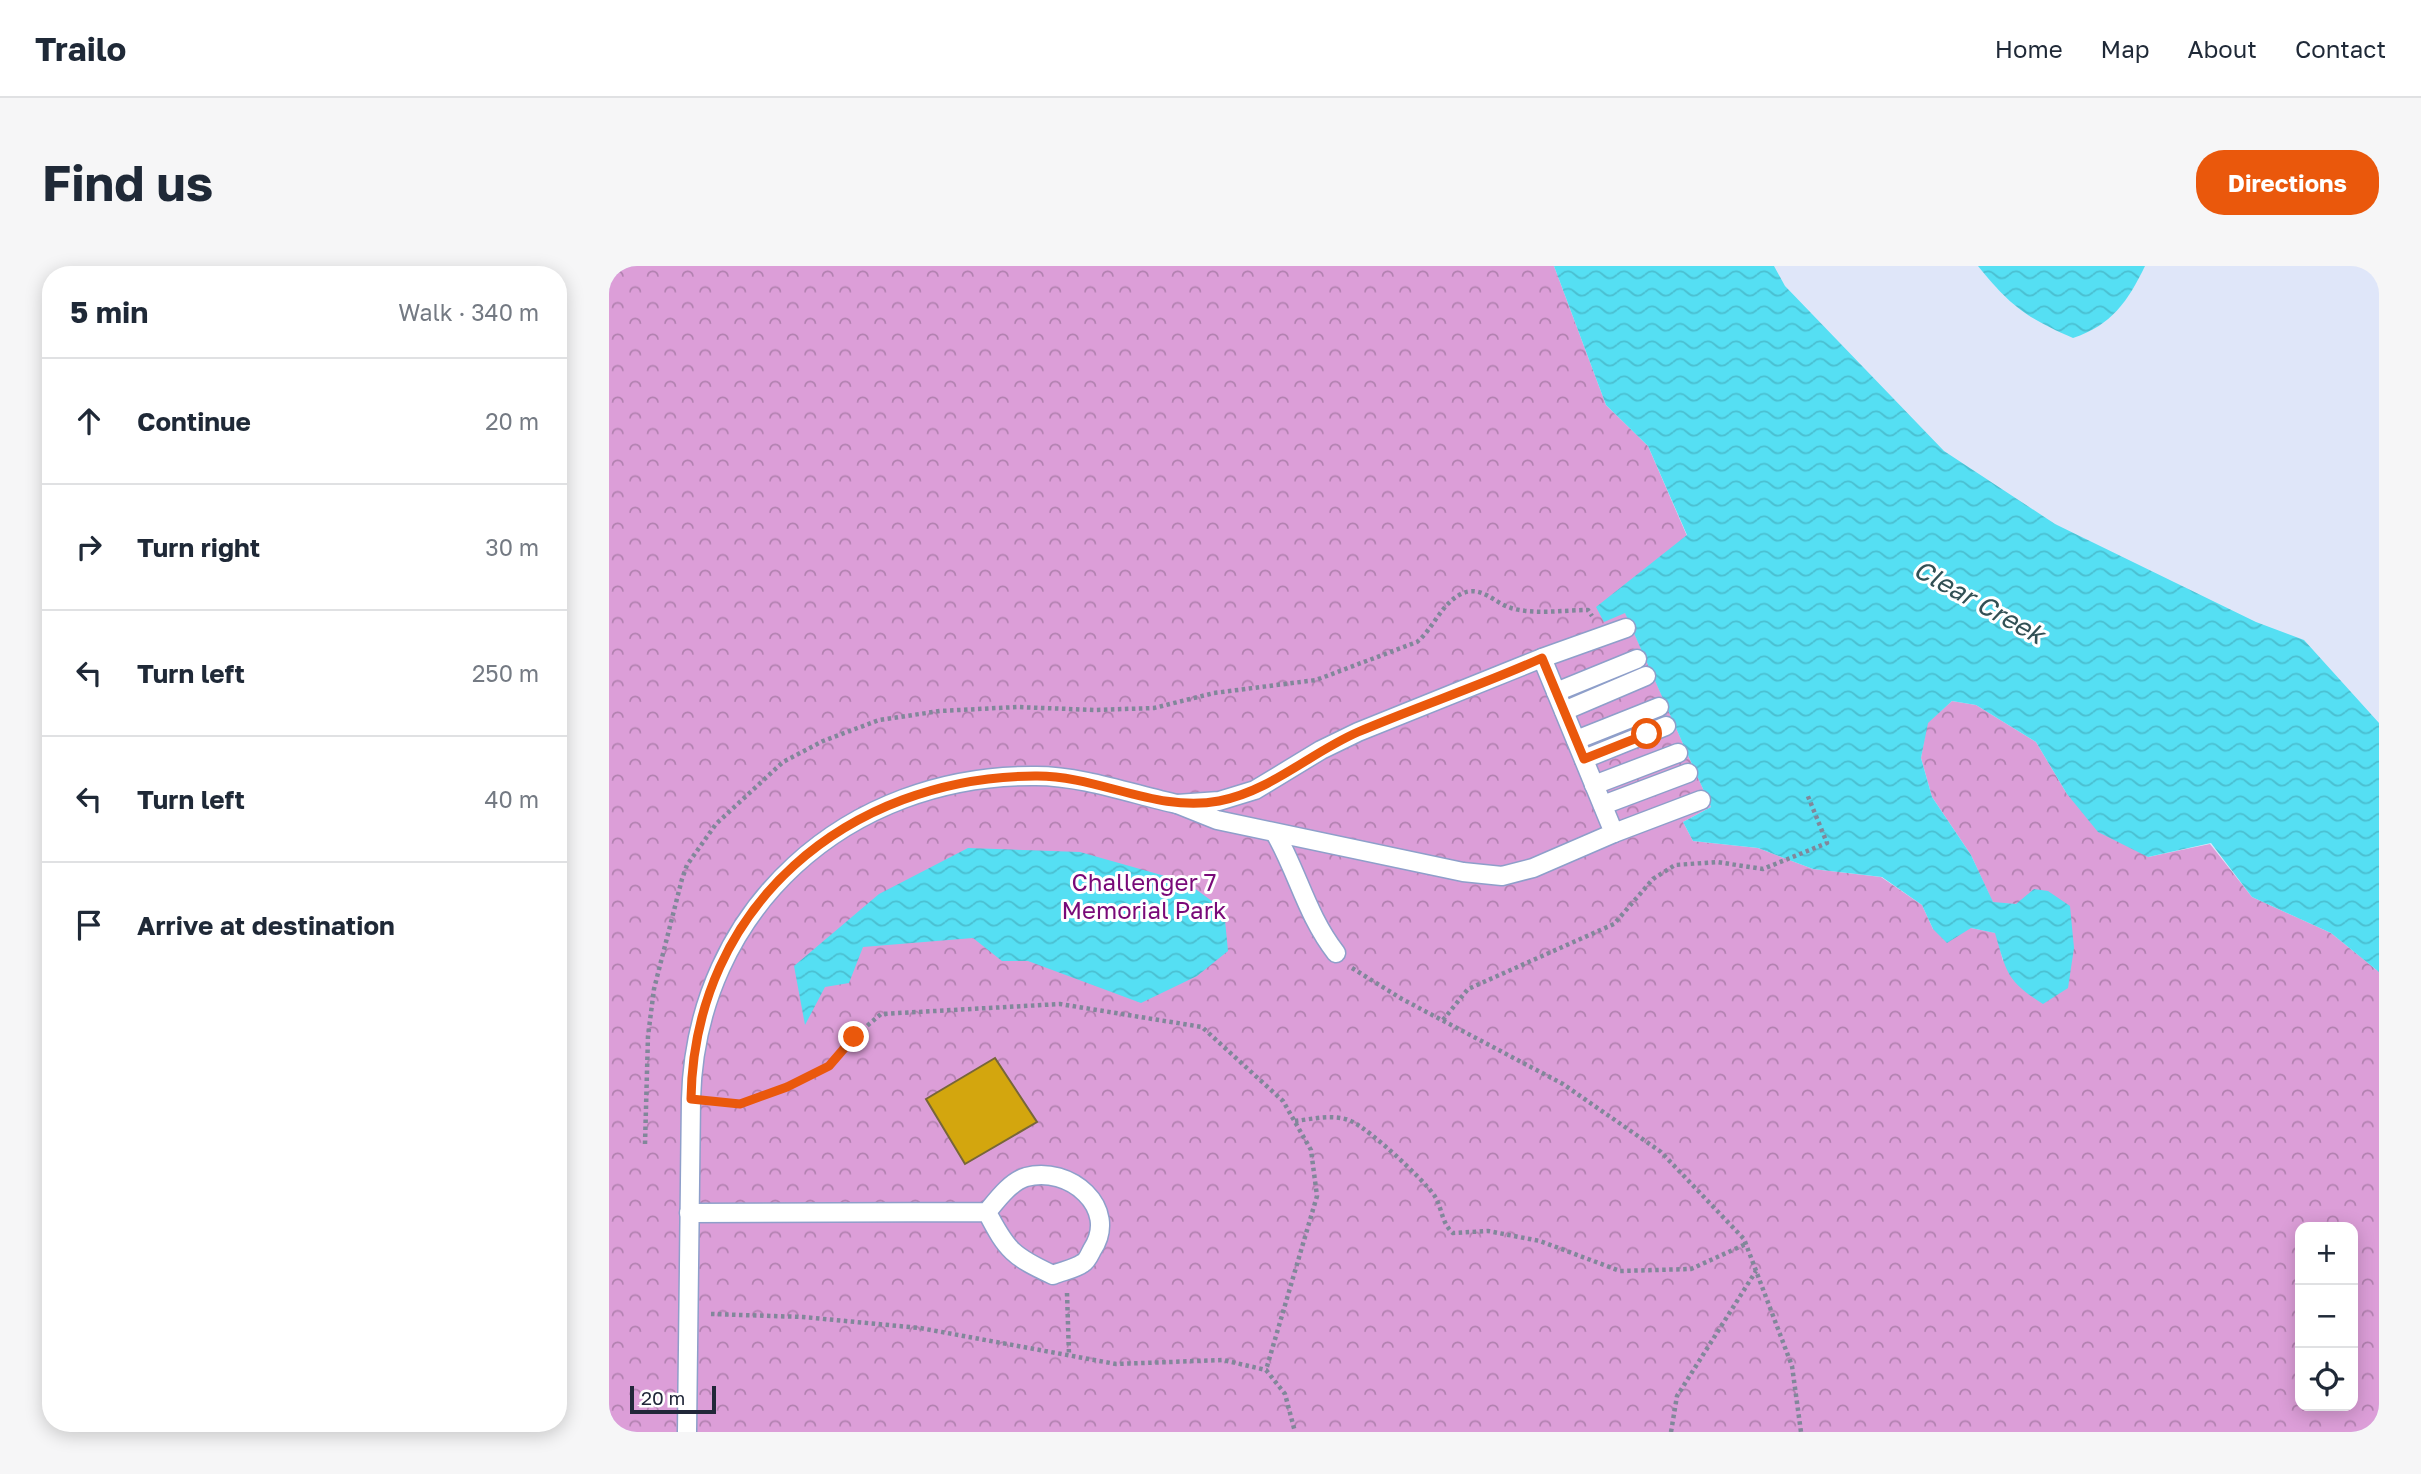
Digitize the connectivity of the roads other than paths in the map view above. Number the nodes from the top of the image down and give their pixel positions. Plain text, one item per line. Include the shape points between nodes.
1 (1626, 628) dead end
2 (1542, 658) junction
3 (1637, 659) dead end
4 (1646, 676) dead end
5 (1556, 692) junction
6 (1659, 707) dead end
7 (1564, 711) junction
8 (1666, 726) dead end
9 (1576, 740) junction
10 (1678, 752) dead end
11 (1584, 759) junction
12 (1688, 773) dead end
13 (1594, 785) junction
14 (1701, 800) dead end
15 (1177, 804) junction
16 (1603, 805) junction
17 (1615, 833) junction
18 (1275, 834) junction
19 (1336, 953) road end
20 (986, 1212) junction
21 (689, 1213) junction
22 (687, 1432) edge

1 - 2 lane
2 - 5 lane
2 - 15 lane via 1358,732 1255,790 1219,801
3 - 5 lane
4 - 7 lane
5 - 7 lane
6 - 9 lane
7 - 9 lane
8 - 11 lane
9 - 11 lane
10 - 13 lane
11 - 13 lane
12 - 16 lane
13 - 16 lane
14 - 17 lane
15 - 18 lane via 1217,820
15 - 21 lane via 1037,775 951,784 908,795 841,829 788,870 739,931 707,1006 691,1099
16 - 17 lane
17 - 18 lane via 1533,868 1502,876
18 - 19 lane via 1292,863 1307,908
20 - 20 lane via 1018,1259 1053,1275 1084,1263 1100,1238 1098,1206 1080,1185 1053,1174 1025,1177
20 - 21 lane
21 - 22 lane

